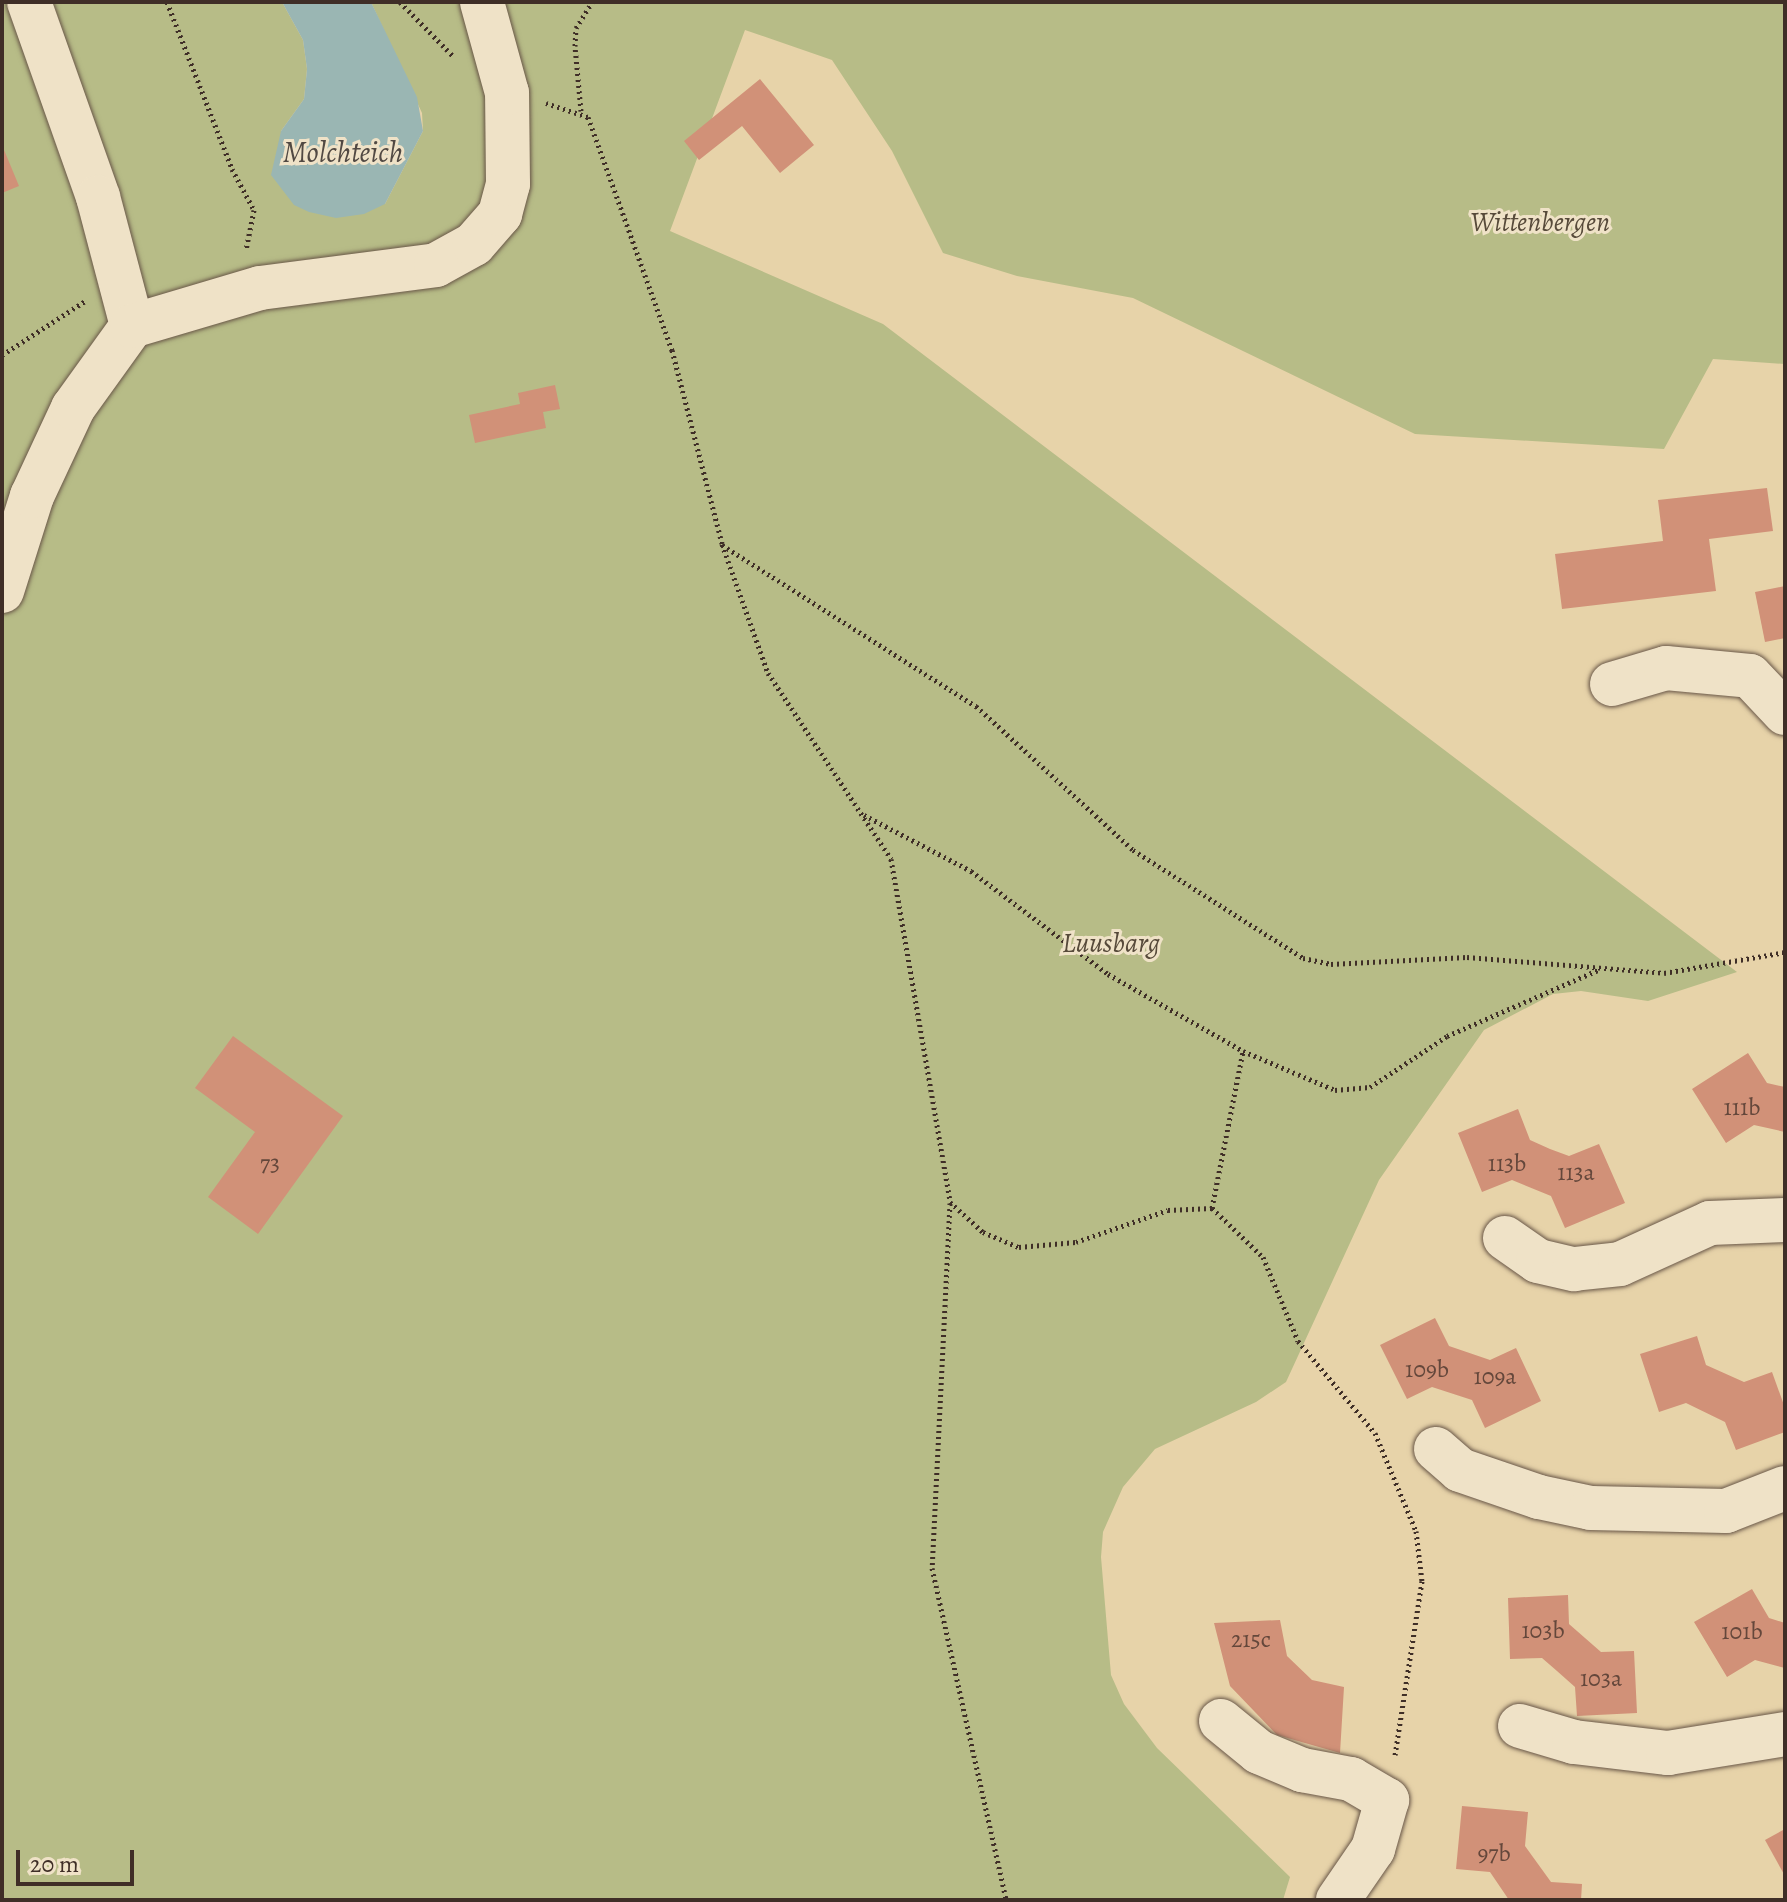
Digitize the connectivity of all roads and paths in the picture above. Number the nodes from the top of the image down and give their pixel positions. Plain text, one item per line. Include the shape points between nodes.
1 (29, 2) edge
2 (167, 2) edge
3 (482, 2) edge
4 (592, 2) edge
5 (507, 93) junction
6 (581, 111) junction
7 (117, 282) junction
8 (260, 288) junction
9 (132, 326) junction
10 (2, 355) edge
11 (722, 544) junction
12 (2, 591) edge
13 (1612, 684) dead end
14 (1785, 713) edge
15 (864, 814) junction
16 (1785, 952) edge
17 (1604, 968) junction
18 (1243, 1051) junction
19 (950, 1202) junction
20 (1212, 1208) junction
21 (1785, 1220) edge
22 (1505, 1238) dead end
23 (1436, 1449) dead end
24 (1785, 1488) edge
25 (1221, 1721) dead end
26 (1520, 1726) dead end
27 (1785, 1734) edge
28 (1387, 1800) junction
29 (1006, 1900) edge
30 (1338, 1900) edge

1 - 7 lane via 98,197
2 - 8 path via 232,169 254,210 246,250
3 - 5 lane
4 - 6 path via 576,28
5 - 6 path
5 - 8 lane via 508,184 500,214 474,244 436,265
6 - 11 path via 672,350
7 - 9 lane
7 - 10 path
8 - 9 lane
9 - 12 lane via 73,408 32,496
11 - 15 path via 768,673
11 - 17 path via 976,706 1133,850 1303,958 1331,964 1467,957
13 - 14 lane via 1666,668 1750,676
15 - 18 path via 971,871 1108,974
15 - 19 path via 891,859
16 - 17 path via 1664,973
17 - 18 path via 1447,1036 1370,1087 1335,1090
18 - 20 path
19 - 20 path via 983,1232 1019,1247 1076,1242 1168,1210
19 - 29 path via 932,1568
20 - 28 path via 1263,1257 1298,1341 1375,1433 1416,1531 1422,1581 1416,1639
21 - 22 lane via 1710,1223 1620,1264 1574,1269 1538,1261
23 - 24 lane via 1460,1470 1591,1508 1726,1511
25 - 28 lane via 1259,1752 1302,1770 1351,1779
26 - 27 lane via 1574,1742 1668,1753
28 - 30 lane via 1373,1849

